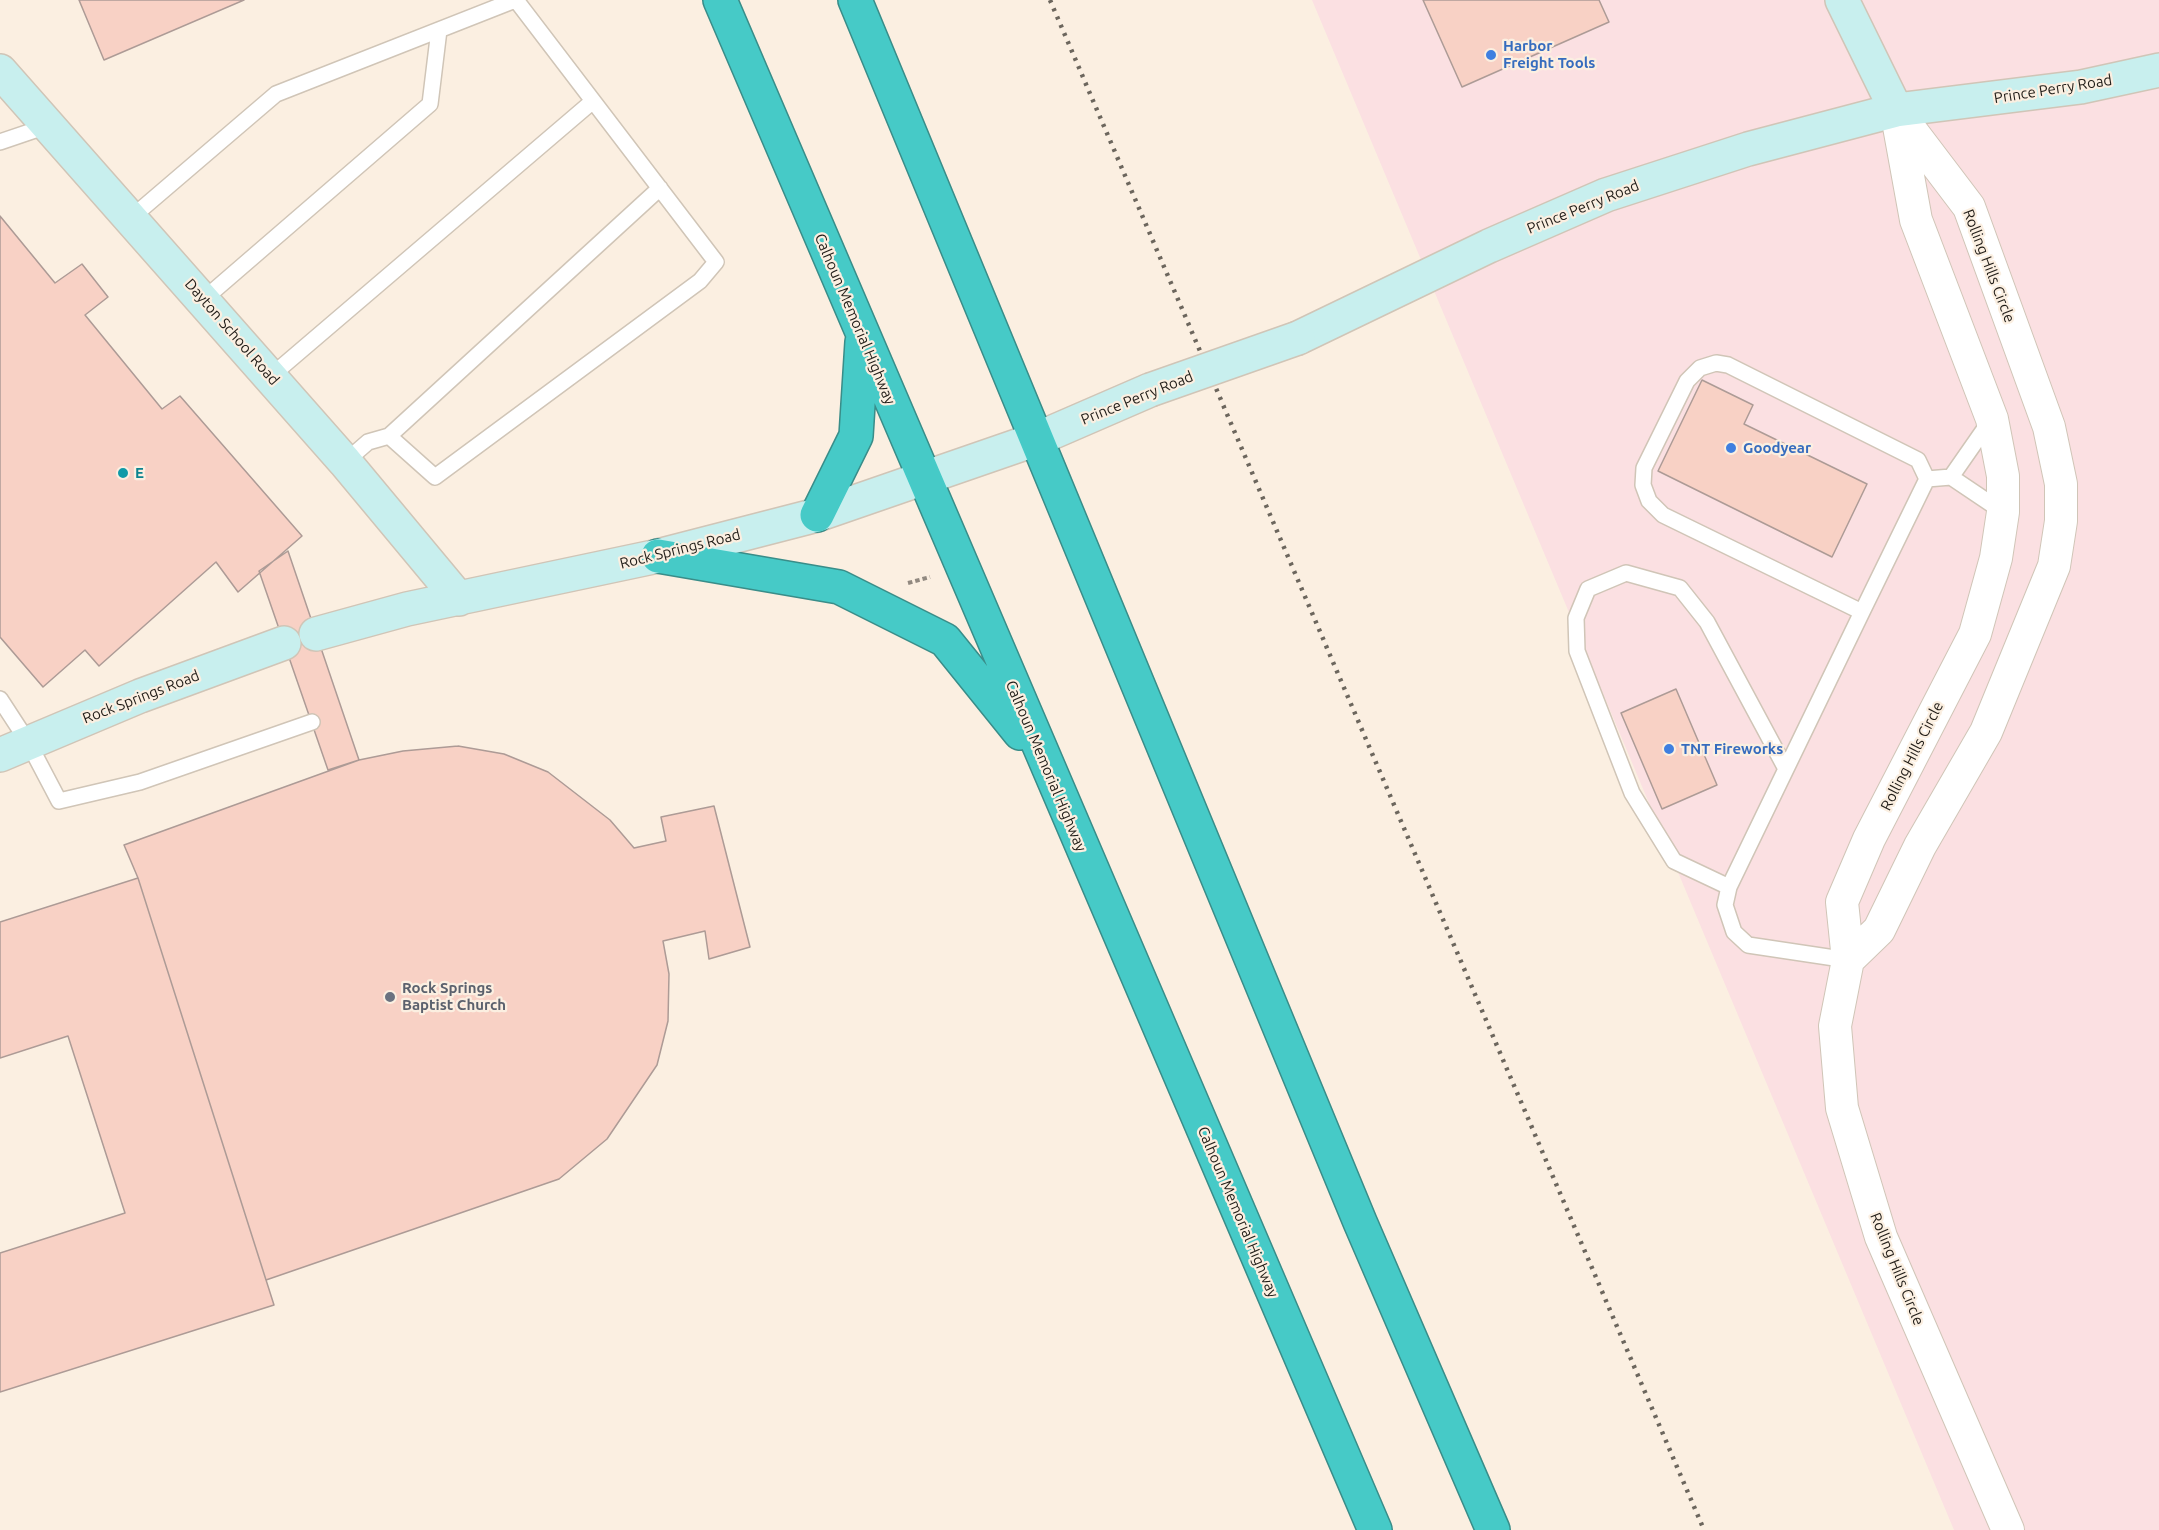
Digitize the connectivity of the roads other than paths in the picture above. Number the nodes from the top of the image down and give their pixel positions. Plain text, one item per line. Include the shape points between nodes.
1 (515, 0) edge
2 (720, 0) edge
3 (855, 0) edge
4 (1842, 0) edge
5 (439, 30) junction
6 (2159, 70) edge
7 (0, 71) edge
8 (592, 100) junction
9 (1896, 111) junction
10 (50, 125) junction
11 (0, 142) edge
12 (660, 188) junction
13 (130, 218) junction
14 (203, 300) junction
15 (863, 337) junction
16 (271, 376) junction
17 (1992, 419) junction
18 (389, 436) junction
19 (1037, 440) junction
20 (345, 462) junction
21 (1951, 477) junction
22 (923, 479) junction
23 (1927, 479) junction
24 (2003, 512) junction
25 (817, 515) junction
26 (658, 556) junction
27 (459, 599) junction
28 (1862, 612) junction
29 (316, 634) dead end
30 (284, 643) dead end
31 (0, 699) edge
32 (312, 722) dead end
33 (14, 748) edge
34 (1046, 766) junction
35 (1786, 769) junction
36 (1729, 887) junction
37 (1848, 960) junction
38 (1375, 1530) edge
39 (1493, 1530) edge
40 (2008, 1530) edge

1 - 5 lane
1 - 8 lane
2 - 15 highway, Calhoun Memorial Highway
3 - 19 highway
4 - 9 street
5 - 13 lane via 276,94
5 - 14 lane via 430,104
6 - 9 street, Prince Perry Road via 2081,87
7 - 10 street, Dayton School Road
8 - 12 lane
8 - 16 lane
9 - 17 street, Rolling Hills Circle via 1916,220
9 - 19 street, Prince Perry Road, bridge via 1748,149 1606,195 1489,246 1298,338 1150,390
9 - 37 street, Rolling Hills Circle via 1969,207 2049,427 2061,484 2061,521 2054,566 1986,732 1920,846 1879,930
10 - 11 lane
10 - 13 street, Dayton School Road
12 - 18 lane
12 - 18 lane via 716,262 700,281 435,477
13 - 14 street, Dayton School Road
14 - 16 street, Dayton School Road
15 - 22 highway, Calhoun Memorial Highway
15 - 25 highway via 856,436
16 - 20 street, Dayton School Road
17 - 21 lane
17 - 24 street, Rolling Hills Circle via 2003,476
18 - 20 lane via 368,442
19 - 22 street, Rock Springs Road
19 - 39 highway via 1364,1233
20 - 27 street, Dayton School Road
21 - 23 lane
21 - 24 lane
22 - 25 street, Rock Springs Road
22 - 34 highway, Calhoun Memorial Highway
23 - 28 lane
23 - 28 lane via 1918,460 1728,365 1716,363 1700,368 1687,381 1644,468 1643,485 1649,501 1663,515
24 - 37 street, Rolling Hills Circle via 1996,558 1975,634 1869,839 1842,902
25 - 26 street, Rock Springs Road
26 - 27 street, Rock Springs Road
26 - 34 highway via 839,586 945,640
27 - 29 street, Rock Springs Road
28 - 35 lane
30 - 33 street, Rock Springs Road
31 - 33 lane
32 - 33 lane via 140,782 59,801
34 - 38 highway, Calhoun Memorial Highway
35 - 36 lane
35 - 36 lane via 1707,622 1680,588 1626,573 1588,589 1576,618 1577,651 1632,793 1674,861
36 - 37 lane via 1725,905 1728,920 1748,945
37 - 40 street, Rolling Hills Circle via 1835,1026 1842,1108 1881,1237

